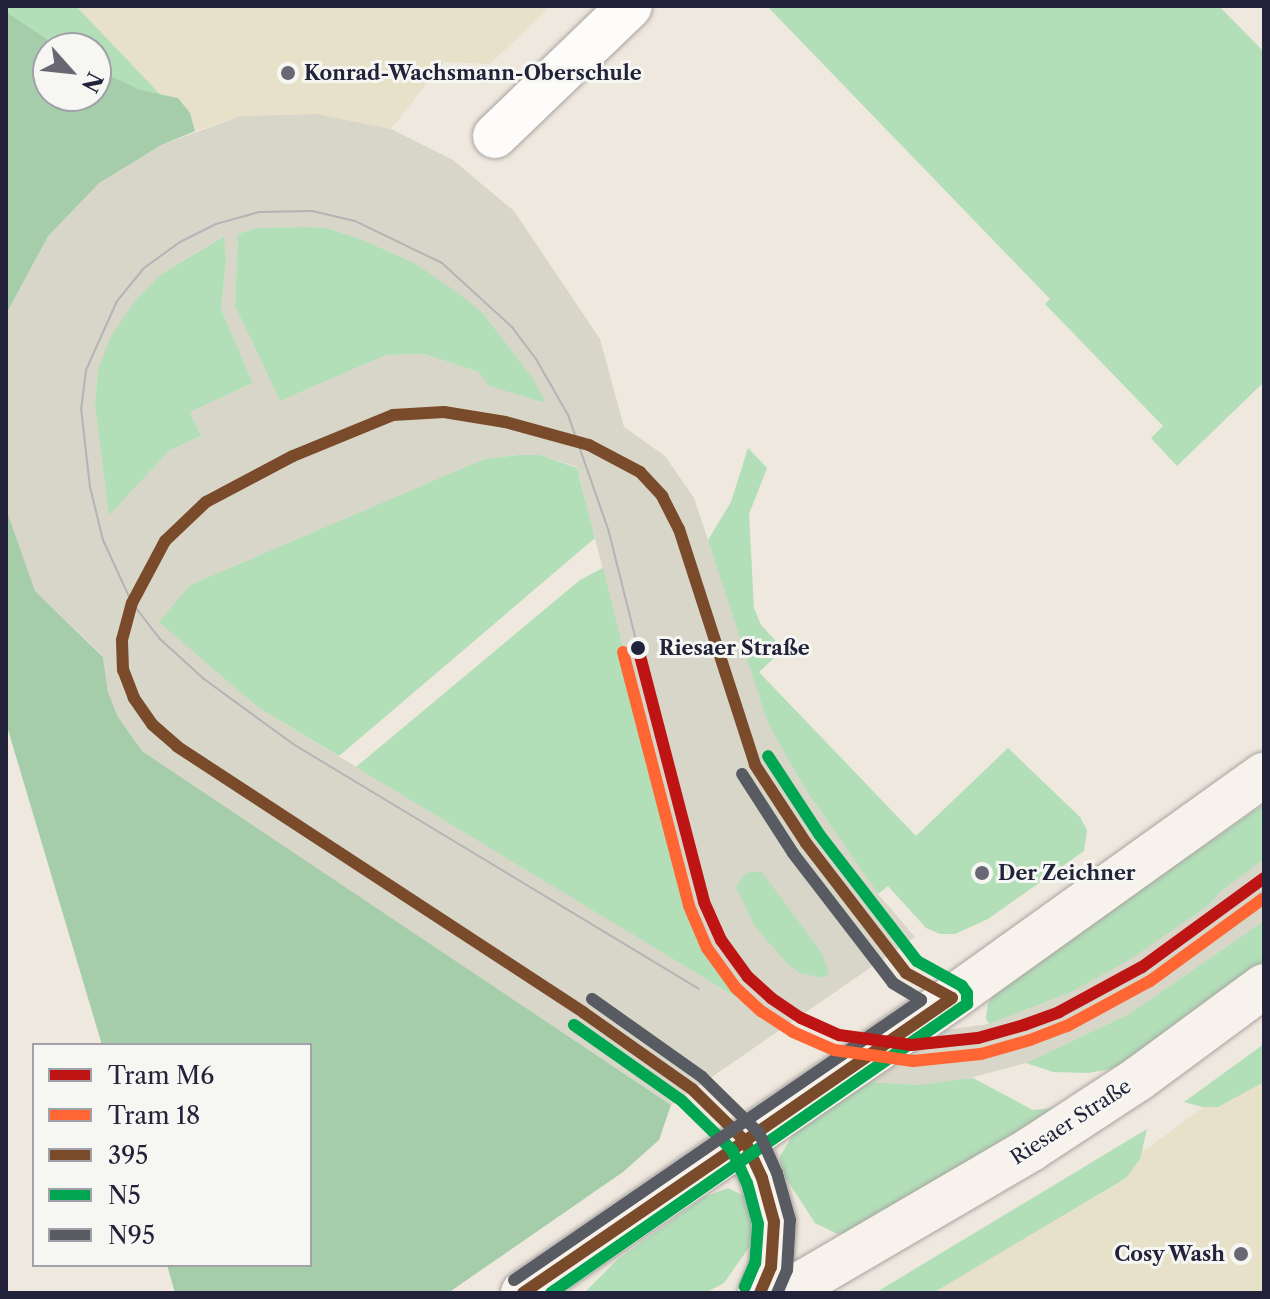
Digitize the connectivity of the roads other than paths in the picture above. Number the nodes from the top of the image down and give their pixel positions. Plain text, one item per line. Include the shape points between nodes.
1 (630, 6) edge
2 (495, 136) dead end
3 (1264, 775) edge
4 (1264, 986) edge
5 (745, 1141) junction
6 (523, 1293) edge
7 (760, 1293) edge
8 (785, 1293) edge

1 - 2 street
3 - 5 main road
4 - 8 main road, Riesaer Straße via 1031,1149
5 - 6 main road
5 - 7 main road via 774,1222 771,1267

